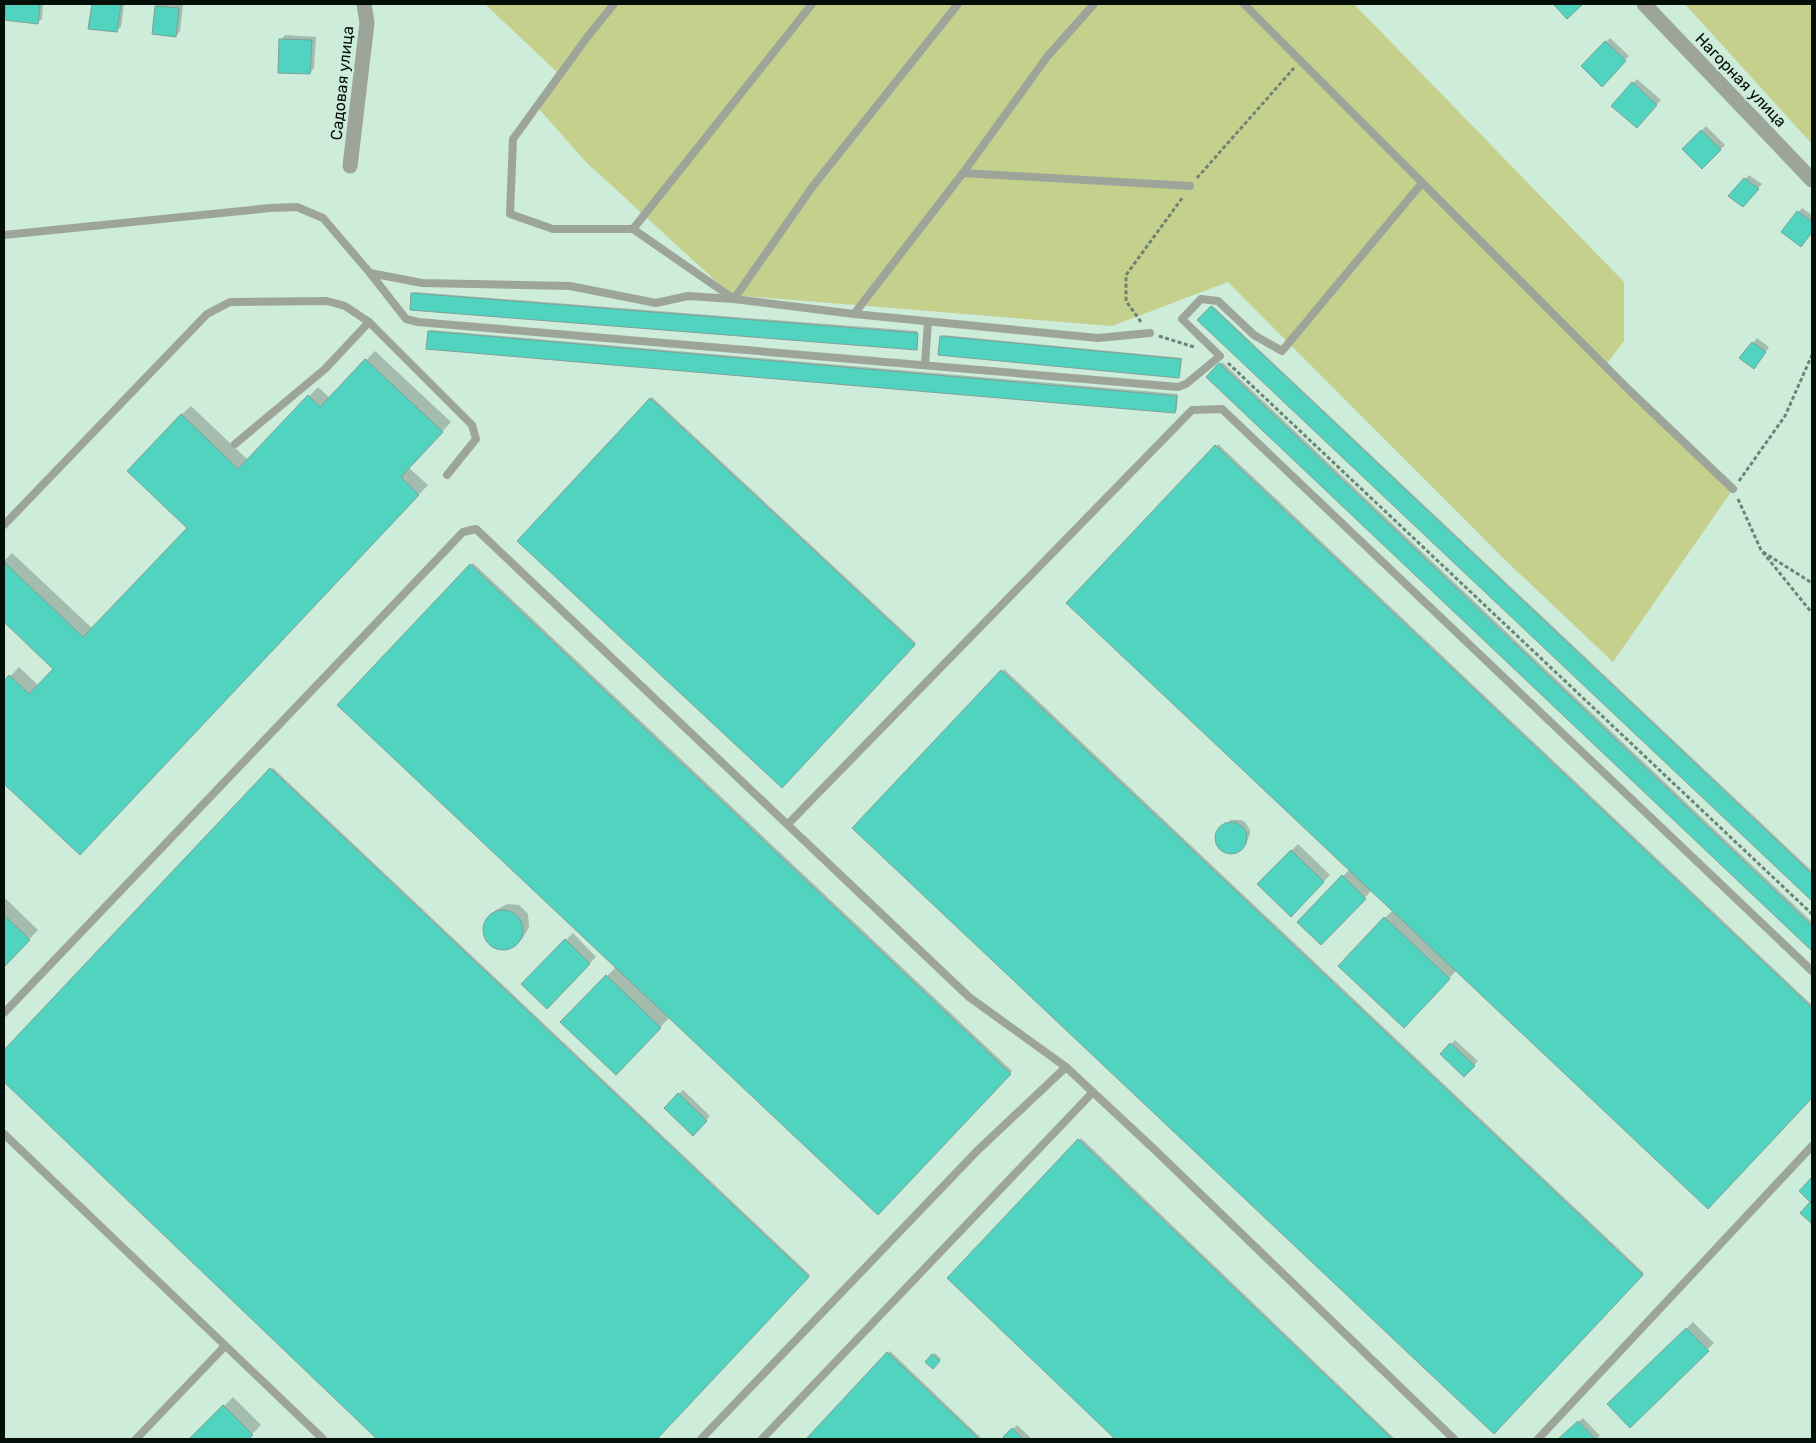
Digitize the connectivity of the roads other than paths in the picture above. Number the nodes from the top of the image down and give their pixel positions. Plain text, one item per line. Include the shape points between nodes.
1 (364, 4) edge
2 (614, 4) edge
3 (812, 4) edge
4 (958, 4) edge
5 (1094, 4) edge
6 (1244, 4) edge
7 (1644, 4) edge
8 (350, 166) dead end
9 (963, 172) junction
10 (1812, 180) edge
11 (1422, 183) junction
12 (1190, 186) road end
13 (633, 228) junction
14 (4, 235) edge
15 (370, 273) junction
16 (734, 299) junction
17 (854, 314) junction
18 (369, 322) junction
19 (928, 322) junction
20 (1150, 333) road end
21 (925, 365) junction
22 (235, 444) dead end
23 (448, 475) dead end
24 (1733, 489) road end
25 (4, 524) edge
26 (788, 824) junction
27 (1812, 972) edge
28 (4, 1013) edge
29 (1066, 1067) junction
30 (1093, 1092) junction
31 (4, 1134) edge
32 (1812, 1146) edge
33 (225, 1346) junction
34 (136, 1439) edge
35 (323, 1439) edge
36 (701, 1439) edge
37 (762, 1439) edge
38 (1454, 1439) edge
39 (1538, 1439) edge

1 - 8 street, Садовая улица via 367,23
2 - 13 lane via 513,139 510,214 553,229
3 - 13 lane
4 - 16 lane via 813,186
5 - 9 lane via 1047,57
6 - 11 lane
7 - 10 street, Нагорная улица
9 - 12 lane
9 - 17 lane
11 - 21 lane via 1282,351 1254,335 1218,301 1201,299 1182,319 1220,356 1178,387
11 - 24 lane
13 - 16 lane
14 - 15 lane via 296,207 323,218
15 - 16 lane via 422,283 570,286 656,303 688,296
15 - 21 lane via 406,319 418,322
16 - 17 lane
17 - 19 lane
18 - 22 lane via 325,369
18 - 23 lane via 472,425 476,439
18 - 25 lane via 345,306 328,301 230,302 207,314
19 - 20 lane via 1098,338
19 - 21 lane
26 - 27 lane via 1192,410 1222,410
26 - 28 lane via 476,529 463,532
26 - 29 lane via 969,996
29 - 30 lane
29 - 36 lane via 977,1151
30 - 37 lane
30 - 38 lane
31 - 33 lane
32 - 39 lane
33 - 34 lane
33 - 35 lane

